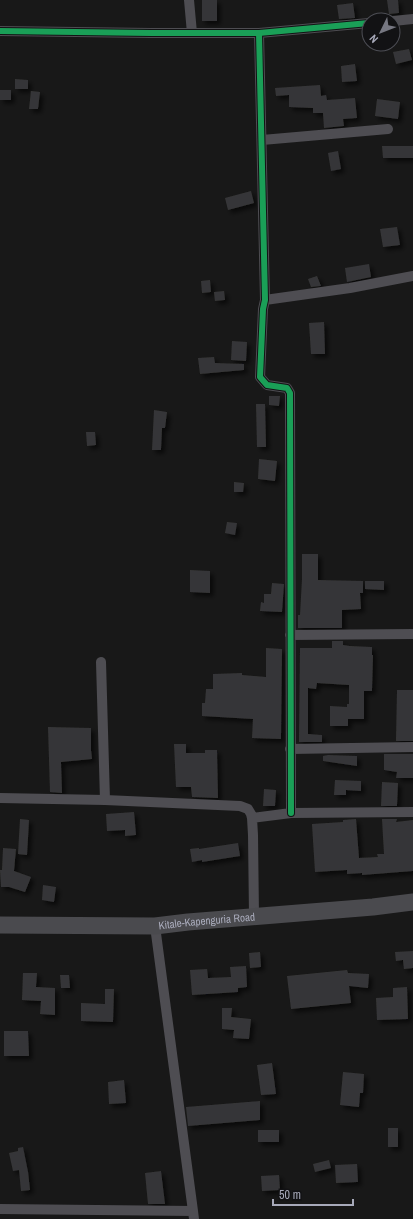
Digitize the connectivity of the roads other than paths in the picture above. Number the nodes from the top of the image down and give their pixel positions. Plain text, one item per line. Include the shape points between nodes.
1 (189, 0) edge
2 (413, 20) edge
3 (401, 21) edge
4 (361, 24) edge
5 (0, 31) edge
6 (192, 32) junction
7 (259, 33) junction
8 (388, 129) dead end
9 (262, 140) junction
10 (413, 276) edge
11 (265, 300) junction
12 (413, 634) edge
13 (290, 635) junction
14 (101, 662) dead end
15 (413, 747) edge
16 (290, 749) junction
17 (0, 798) edge
18 (104, 800) junction
19 (413, 812) edge
20 (291, 813) junction
21 (252, 818) junction
22 (413, 902) edge
23 (254, 916) junction
24 (0, 925) edge
25 (155, 926) junction
26 (0, 1209) edge
27 (193, 1215) edge

1 - 6 street
2 - 3 street
4 - 7 street
5 - 6 street via 151,34
6 - 7 street
7 - 9 street
8 - 9 street
9 - 11 street
10 - 11 street
11 - 13 street via 260,377 266,385 287,388 290,393
12 - 13 street
13 - 16 street
14 - 18 street
15 - 16 street
16 - 20 street
17 - 18 street
18 - 21 street via 240,806 248,809
19 - 20 street
20 - 21 street
21 - 23 street
22 - 23 highway, Kitale-Kapenguria Road
23 - 25 highway, Kitale-Kapenguria Road
24 - 25 highway, Kitale-Kapenguria Road
25 - 27 street
26 - 27 street

